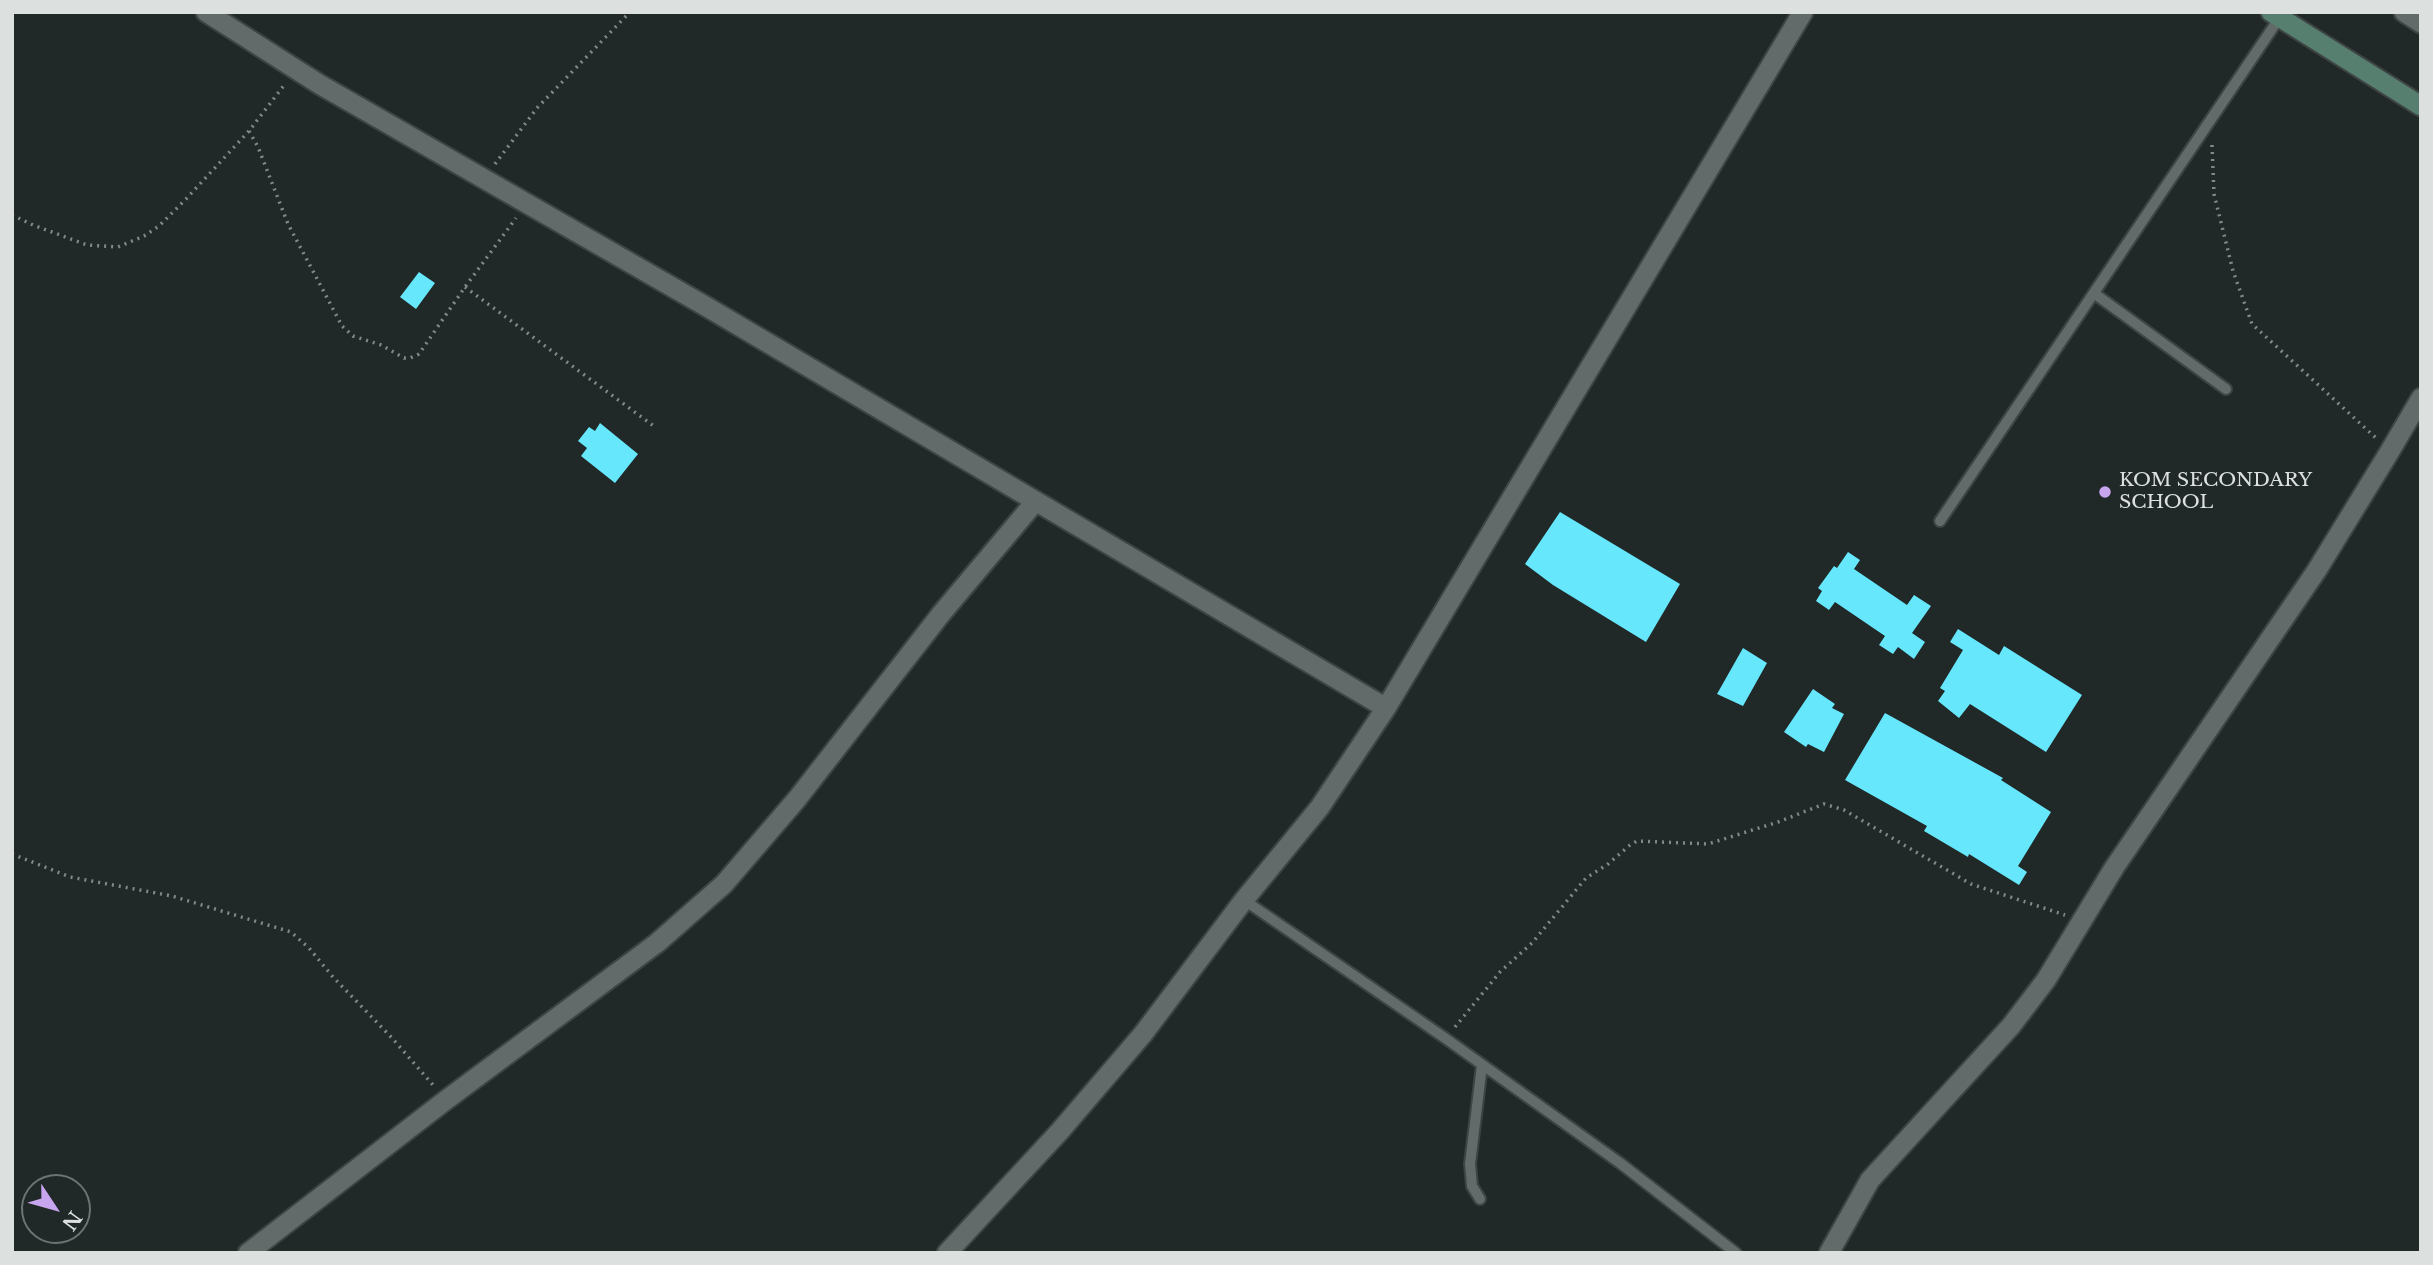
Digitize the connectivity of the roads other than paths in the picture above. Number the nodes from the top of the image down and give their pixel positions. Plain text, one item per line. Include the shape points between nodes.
1 (206, 12) edge
2 (1803, 12) edge
3 (2404, 12) edge
4 (2275, 15) edge
5 (227, 18) edge
6 (2421, 23) edge
7 (2421, 106) edge
8 (2095, 294) junction
9 (2226, 390) dead end
10 (2421, 398) edge
11 (1035, 502) junction
12 (1940, 521) dead end
13 (1386, 708) junction
14 (1244, 900) junction
15 (1482, 1065) junction
16 (1480, 1199) dead end
17 (248, 1253) edge
18 (947, 1253) edge
19 (1736, 1253) edge
20 (1829, 1253) edge

1 - 5 street
2 - 13 street
3 - 6 street
4 - 7 main road
4 - 8 lane
5 - 11 street via 296,70
8 - 9 lane
8 - 12 lane
10 - 20 street via 2317,570 2080,920 2028,1006 1870,1180
11 - 13 street
11 - 17 street via 724,884 657,943
13 - 14 street via 1320,807
14 - 15 lane
14 - 18 street via 1135,1044
15 - 16 lane via 1470,1164 1472,1186
15 - 19 lane

